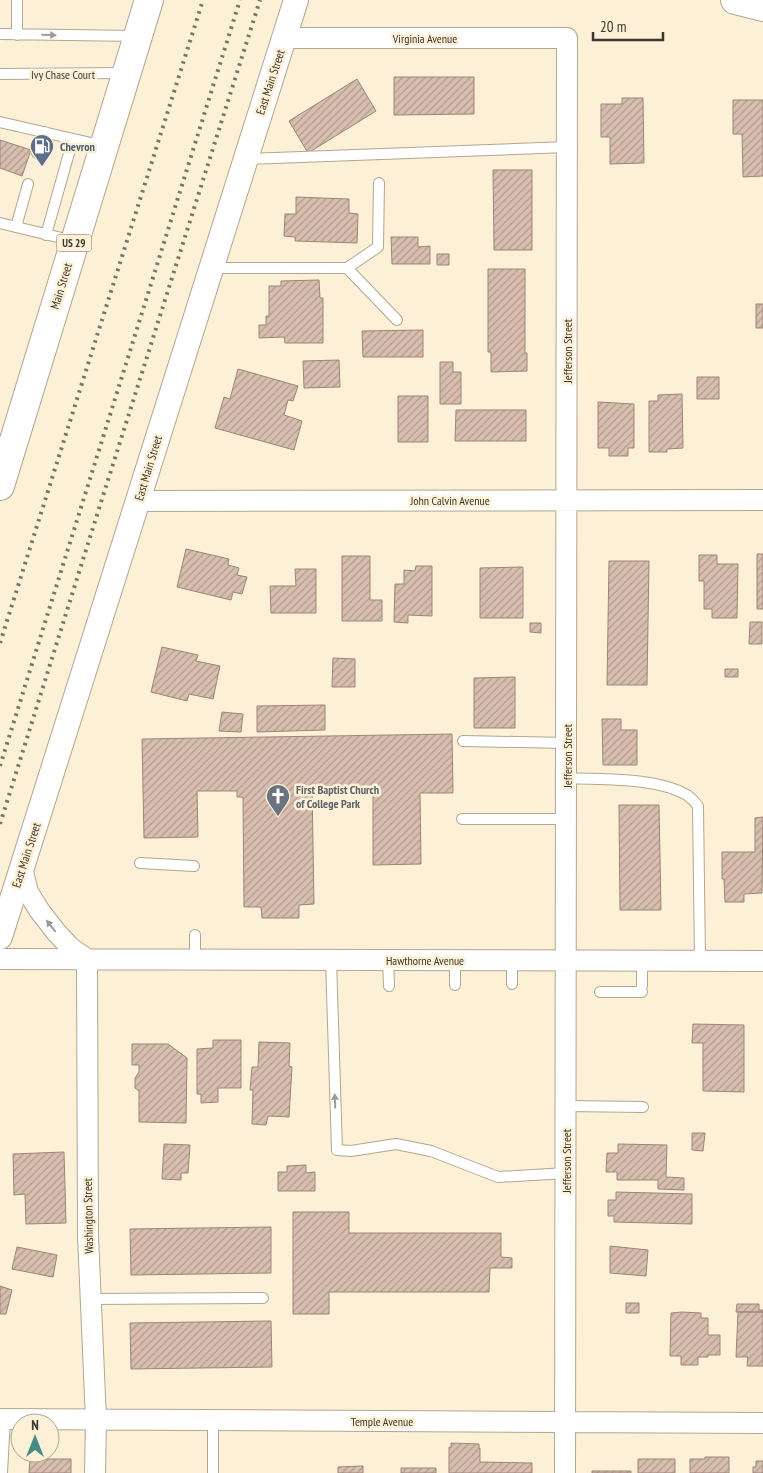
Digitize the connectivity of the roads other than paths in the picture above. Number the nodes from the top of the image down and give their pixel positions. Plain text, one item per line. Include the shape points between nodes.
1 (17, 0) edge
2 (149, 0) edge
3 (296, 0) edge
4 (735, 0) edge
5 (763, 8) edge
6 (0, 34) edge
7 (18, 35) junction
8 (138, 36) junction
9 (284, 38) junction
10 (567, 38) joint
11 (126, 73) junction
12 (0, 74) edge
13 (0, 122) edge
14 (45, 132) junction
15 (73, 139) junction
16 (104, 146) junction
17 (567, 147) junction
18 (37, 153) dead end
19 (245, 159) junction
20 (379, 183) dead end
21 (28, 184) dead end
22 (0, 223) edge
23 (16, 227) junction
24 (46, 234) junction
25 (75, 242) junction
26 (211, 268) junction
27 (347, 268) junction
28 (397, 320) dead end
29 (0, 486) edge
30 (567, 500) junction
31 (763, 500) edge
32 (138, 501) junction
33 (463, 741) dead end
34 (567, 743) junction
35 (567, 778) junction
36 (462, 819) dead end
37 (567, 819) junction
38 (140, 863) dead end
39 (194, 866) dead end
40 (22, 868) junction
41 (195, 935) dead end
42 (0, 937) edge
43 (0, 959) edge
44 (86, 959) junction
45 (195, 960) junction
46 (331, 960) junction
47 (388, 960) junction
48 (455, 960) junction
49 (512, 960) junction
50 (567, 960) junction
51 (642, 961) junction
52 (700, 961) junction
53 (763, 961) edge
54 (512, 984) dead end
55 (455, 985) dead end
56 (389, 986) dead end
57 (600, 992) dead end
58 (566, 1106) junction
59 (643, 1107) dead end
60 (566, 1173) junction
61 (263, 1298) dead end
62 (90, 1299) junction
63 (3, 1419) edge
64 (96, 1420) junction
65 (213, 1420) junction
66 (565, 1422) junction
67 (763, 1423) edge
68 (2, 1473) edge
69 (95, 1473) edge
70 (213, 1473) edge
71 (565, 1473) edge

1 - 7 lane
2 - 8 main road, Main Street / US 29
3 - 9 street, East Main Street
4 - 5 main road
6 - 7 lane
7 -> 8 lane
8 - 11 main road, Main Street / US 29
9 - 10 street, Virginia Avenue
9 - 19 street, East Main Street
10 - 17 street, Jefferson Street
11 - 12 lane, Ivy Chase Court
11 - 16 main road, Main Street / US 29
13 - 14 lane
14 - 15 lane
14 - 18 lane
15 - 16 lane
15 - 24 lane
16 - 25 main road, Main Street / US 29
17 - 19 lane
17 - 30 street, Jefferson Street
19 - 26 street, East Main Street
20 - 27 lane via 378,247
21 - 23 lane
22 - 23 lane
23 - 24 lane
24 - 25 lane
25 - 29 main road, Main Street / US 29
26 - 27 lane
26 - 32 street, East Main Street
27 - 28 lane
30 - 31 street, John Calvin Avenue
30 - 32 street, John Calvin Avenue
30 - 34 street, Jefferson Street
32 - 40 street, East Main Street via 58,768
33 - 34 lane
34 - 35 street, Jefferson Street
35 - 37 street, Jefferson Street
35 - 52 lane via 644,782 671,788 688,796 698,806
36 - 37 lane
37 - 50 street, Jefferson Street
38 - 39 lane
40 - 42 street, East Main Street
44 -> 40 street via 56,932 39,910 28,892
41 - 45 lane
43 - 44 street, Hawthorne Avenue
44 - 45 street, Hawthorne Avenue
44 - 62 street, Washington Street
45 - 46 street, Hawthorne Avenue
46 - 47 street, Hawthorne Avenue
60 -> 46 lane via 498,1177 431,1152 396,1144 337,1150
47 - 48 street, Hawthorne Avenue
47 - 56 lane
48 - 49 street, Hawthorne Avenue
48 - 55 lane
49 - 50 street, Hawthorne Avenue
49 - 54 lane
50 - 51 street, Hawthorne Avenue
50 - 58 street, Jefferson Street
51 - 52 street, Hawthorne Avenue
51 - 57 lane via 642,989
52 - 53 street, Hawthorne Avenue
58 - 59 lane
58 - 60 street, Jefferson Street
60 - 66 street, Jefferson Street
61 - 62 lane
62 - 64 street, Washington Street
63 - 64 street, Temple Avenue
63 - 68 lane
64 - 65 street, Temple Avenue
64 - 69 street, Washington Street
65 - 66 street, Temple Avenue
65 - 70 lane
66 - 67 street, Temple Avenue
66 - 71 street, Jefferson Street

